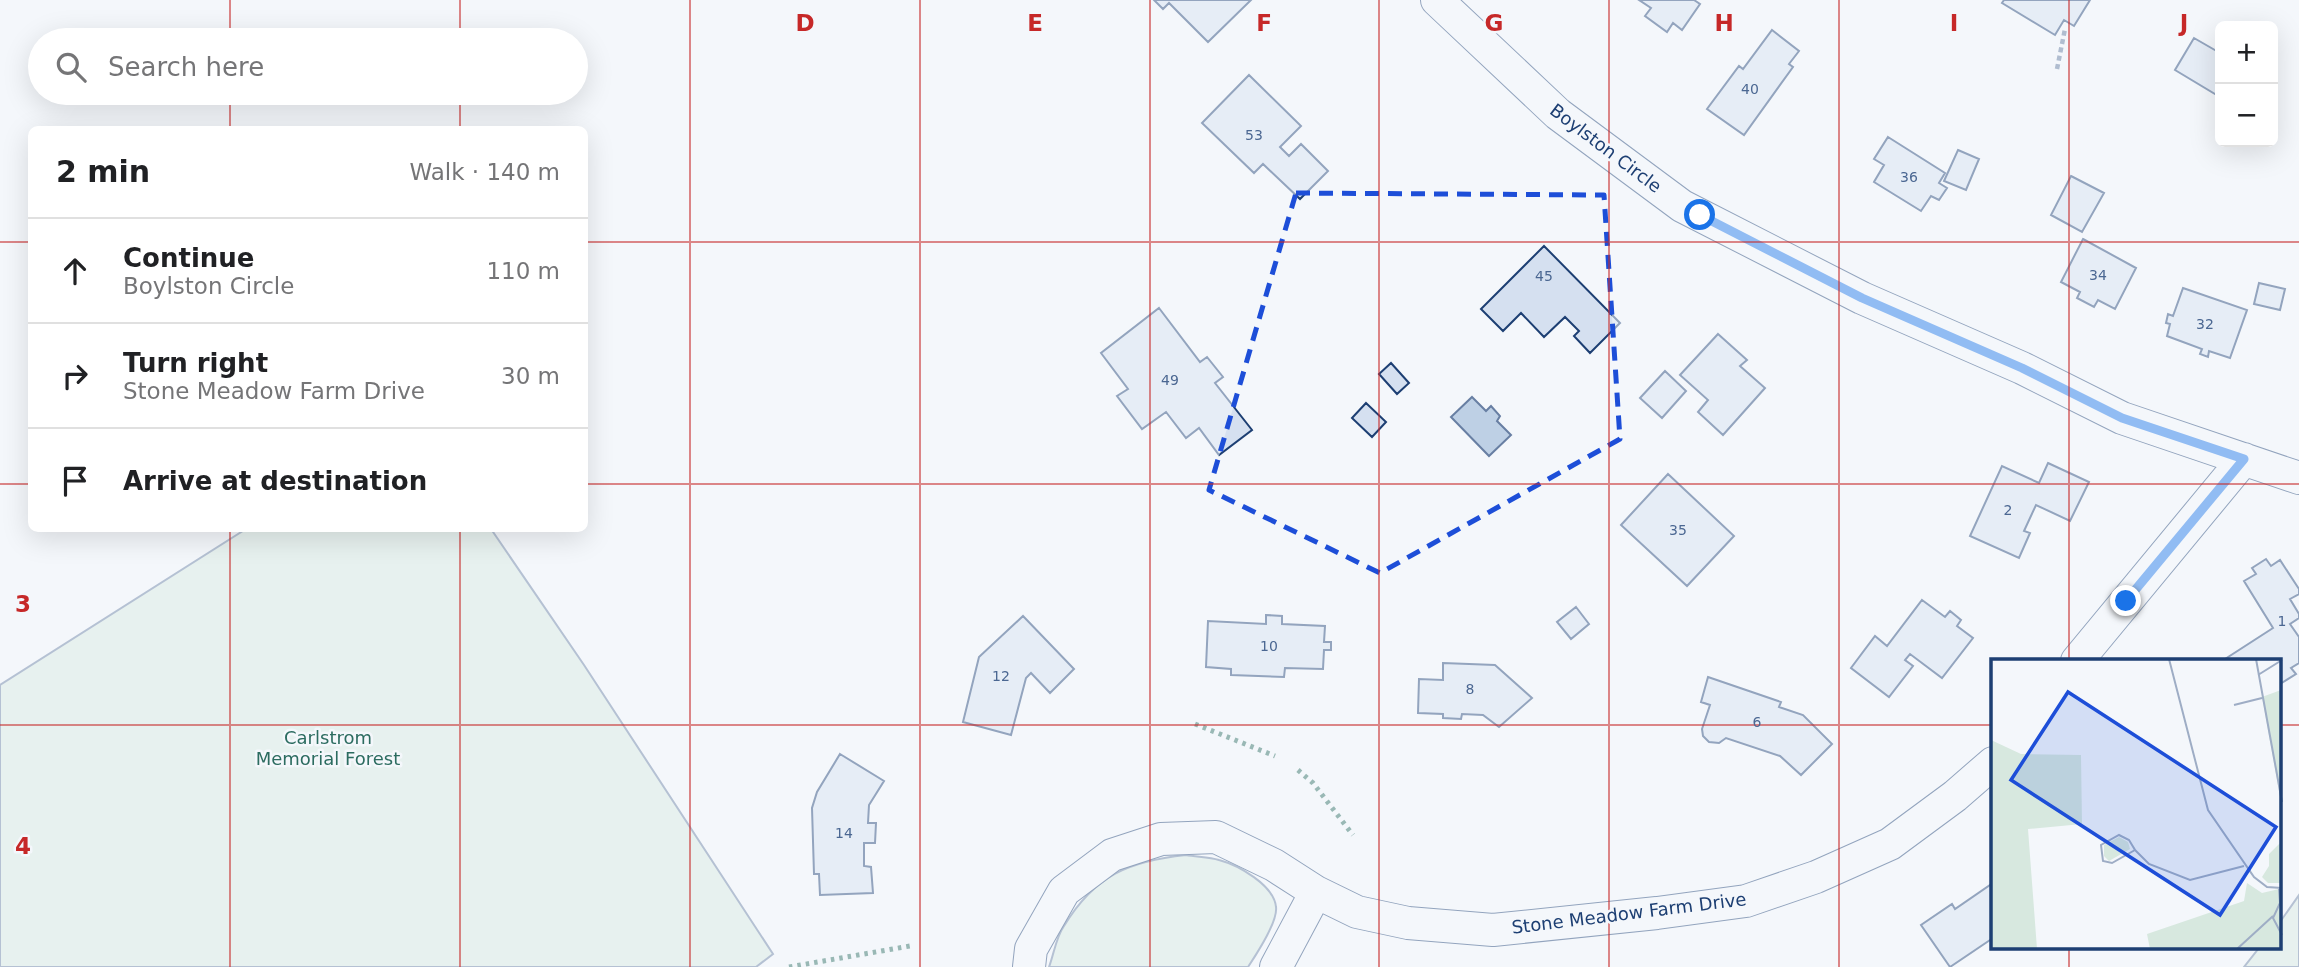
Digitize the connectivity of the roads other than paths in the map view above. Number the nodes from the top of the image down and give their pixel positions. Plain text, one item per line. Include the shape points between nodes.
1 (1437, 0) edge
2 (2244, 459) junction
3 (2299, 478) edge
4 (2079, 659) edge
5 (1991, 765) edge
6 (1317, 892) junction
7 (1029, 967) edge
8 (1276, 967) edge

1 - 2 street, Boylston Circle via 1558,114 1682,206 1862,298 2122,418
2 - 3 street, Boylston Circle
2 - 4 street
5 - 6 street, Stone Meadow Farm Drive via 1890,844 1746,901 1493,930 1408,923 1357,912
6 - 7 street, Stone Meadow Farm Drive via 1216,837 1161,839 1112,855 1064,891 1031,949
6 - 8 street

